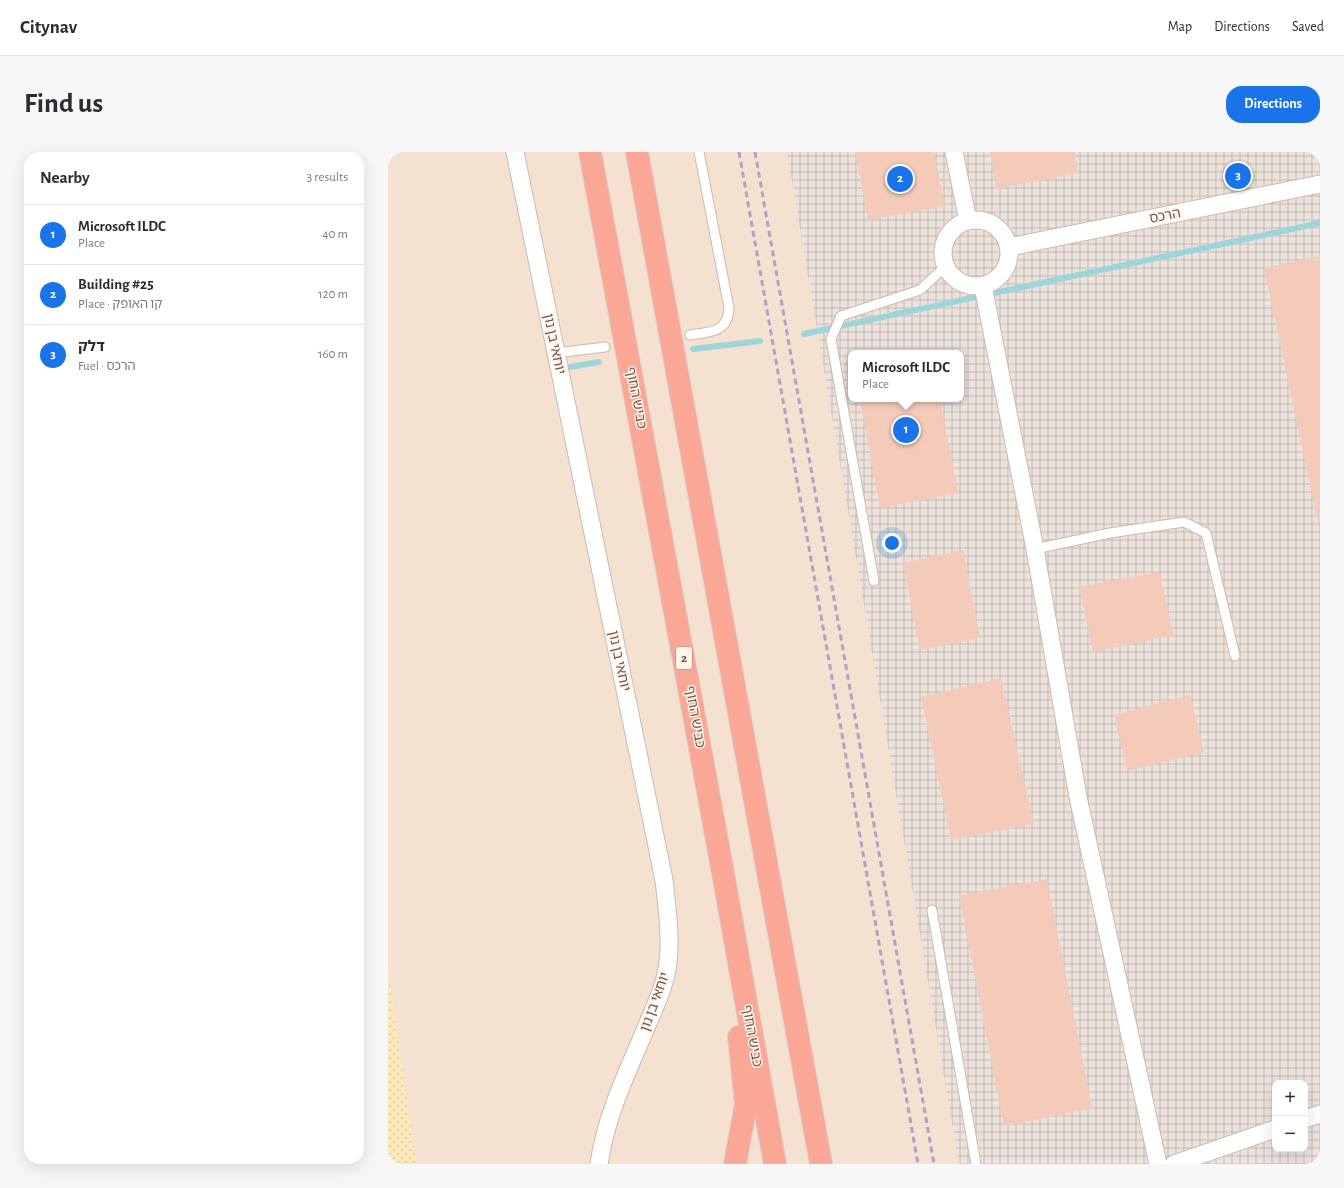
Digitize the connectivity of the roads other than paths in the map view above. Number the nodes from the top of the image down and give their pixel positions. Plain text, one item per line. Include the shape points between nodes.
1 (515, 152) edge
2 (590, 152) edge
3 (637, 152) edge
4 (699, 152) edge
5 (954, 152) edge
6 (1320, 184) edge
7 (968, 221) junction
8 (1010, 247) junction
9 (946, 266) junction
10 (983, 286) junction
11 (690, 336) dead end
12 (604, 347) dead end
13 (556, 354) junction
14 (1035, 549) junction
15 (874, 581) dead end
16 (1235, 656) dead end
17 (722, 862) junction
18 (932, 910) dead end
19 (1320, 1114) edge
20 (1308, 1118) edge
21 (1272, 1130) edge
22 (599, 1164) edge
23 (735, 1164) edge
24 (775, 1164) edge
25 (821, 1164) edge
26 (976, 1164) edge
27 (1158, 1164) edge
28 (1174, 1164) edge

1 - 13 street, יוחאי בן נון
2 - 17 highway, כביש החוף / 2
3 - 25 highway
4 - 11 lane via 729,316 725,325 717,330
5 - 7 street
6 - 8 street, הרכס
7 - 8 street via 990,222 999,228
7 - 9 street via 957,225 949,233 944,244
8 - 10 street via 1010,257 1004,271 993,282
9 - 10 street via 952,276 961,282
9 - 15 lane via 920,290 841,316 831,339
10 - 14 street
12 - 13 lane
13 - 22 street, יוחאי בן נון via 664,880 669,929 668,963 662,989 611,1112
14 - 16 lane via 1110,533 1184,522 1206,533
14 - 27 street via 1078,798
17 - 23 highway via 746,1104
17 - 24 highway, כביש החוף / 2
18 - 26 lane
19 - 20 street
21 - 28 street

